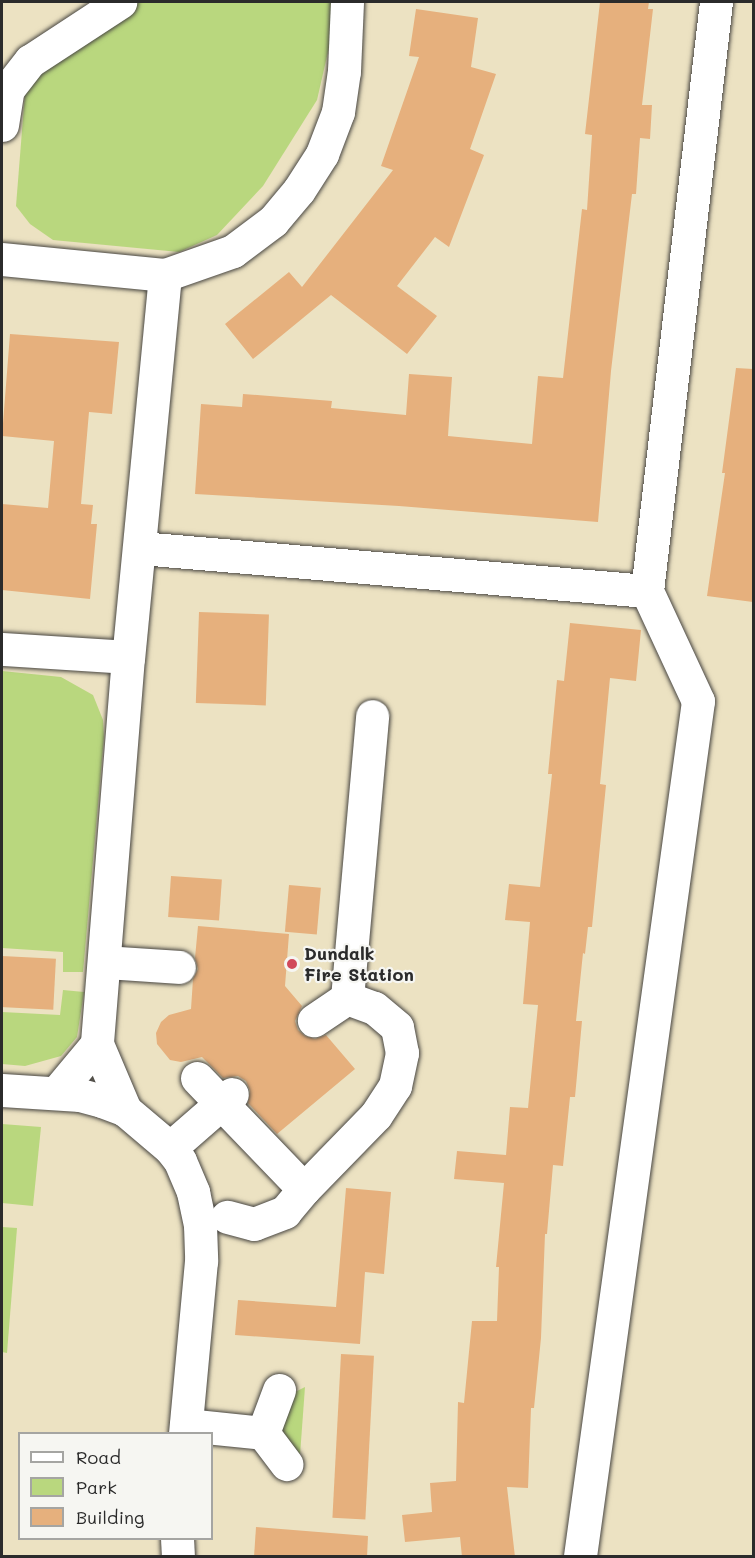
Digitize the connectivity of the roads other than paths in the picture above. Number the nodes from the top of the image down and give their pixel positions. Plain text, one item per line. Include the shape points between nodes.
1 (120, 2) edge
2 (347, 2) edge
3 (716, 2) edge
4 (2, 125) edge
5 (2, 259) edge
6 (165, 275) junction
7 (140, 548) junction
8 (647, 591) junction
9 (2, 649) edge
10 (128, 657) junction
11 (372, 716) dead end
12 (104, 962) junction
13 (179, 967) dead end
14 (347, 998) junction
15 (314, 1020) dead end
16 (98, 1044) junction
17 (197, 1078) dead end
18 (2, 1090) edge
19 (56, 1094) junction
20 (227, 1099) junction
21 (125, 1110) junction
22 (170, 1148) junction
23 (304, 1189) junction
24 (227, 1217) dead end
25 (279, 1390) dead end
26 (185, 1429) edge
27 (263, 1433) junction
28 (286, 1464) dead end
29 (177, 1540) edge
30 (178, 1557) edge
31 (580, 1557) edge

1 - 4 street via 30,61 8,89
2 - 6 street via 338,112 322,153 299,190 273,221 233,251
3 - 8 street
5 - 6 street
6 - 7 street
7 - 8 street
7 - 10 street
8 - 31 street via 698,701
9 - 10 street
10 - 12 street
11 - 14 street
12 - 13 street
12 - 16 street
14 - 15 street
14 - 23 street via 374,1008 398,1027 402,1053 395,1086 376,1115
16 - 19 street
16 - 21 street
17 - 20 street
18 - 19 street
19 - 21 street via 80,1095
20 - 22 street
20 - 23 street
21 - 22 street
22 - 26 street via 193,1192 200,1225 201,1261
23 - 24 street via 285,1212 254,1224
25 - 27 street
26 - 27 street
27 - 28 street
29 - 30 street

